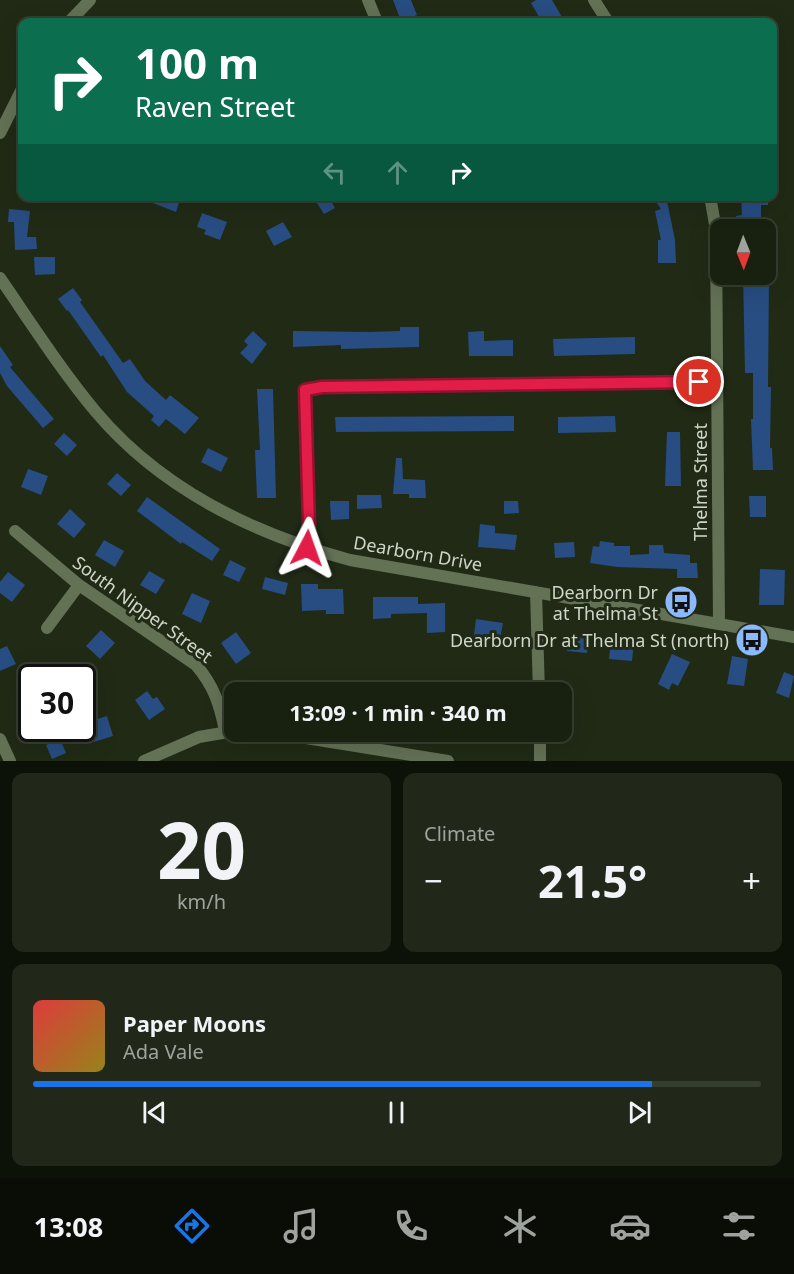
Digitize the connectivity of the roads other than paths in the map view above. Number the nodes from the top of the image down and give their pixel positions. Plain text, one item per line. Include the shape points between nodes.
1 (90, 0) edge
2 (368, 0) edge
3 (594, 0) edge
4 (73, 18) edge
5 (375, 18) edge
6 (605, 18) edge
7 (18, 97) edge
8 (0, 133) edge
9 (711, 201) edge
10 (0, 278) edge
11 (717, 382) junction
12 (15, 531) dead end
13 (307, 548) junction
14 (79, 585) junction
15 (536, 592) junction
16 (719, 624) junction
17 (47, 628) dead end
18 (794, 637) edge
19 (538, 682) edge
20 (224, 714) edge
21 (224, 732) edge
22 (0, 740) edge
23 (331, 742) edge
24 (540, 742) edge
25 (10, 761) edge
26 (144, 761) edge
27 (448, 761) edge
28 (540, 761) edge

1 - 4 street
2 - 5 street
3 - 6 street
7 - 8 street
9 - 11 street, Thelma Street via 716,230
10 - 13 street, Dearborn Drive via 97,413 143,457 228,515
11 - 13 street via 305,390
11 - 16 street, Thelma Street
12 - 14 street, South Nipper Street
13 - 15 street, Dearborn Drive via 371,564
14 - 17 street
14 - 20 street, South Nipper Street via 196,665 210,681
15 - 16 street, Dearborn Drive
15 - 19 street
16 - 18 street, Dearborn Drive
21 - 26 street via 189,741
22 - 25 street
23 - 27 street
24 - 28 street

